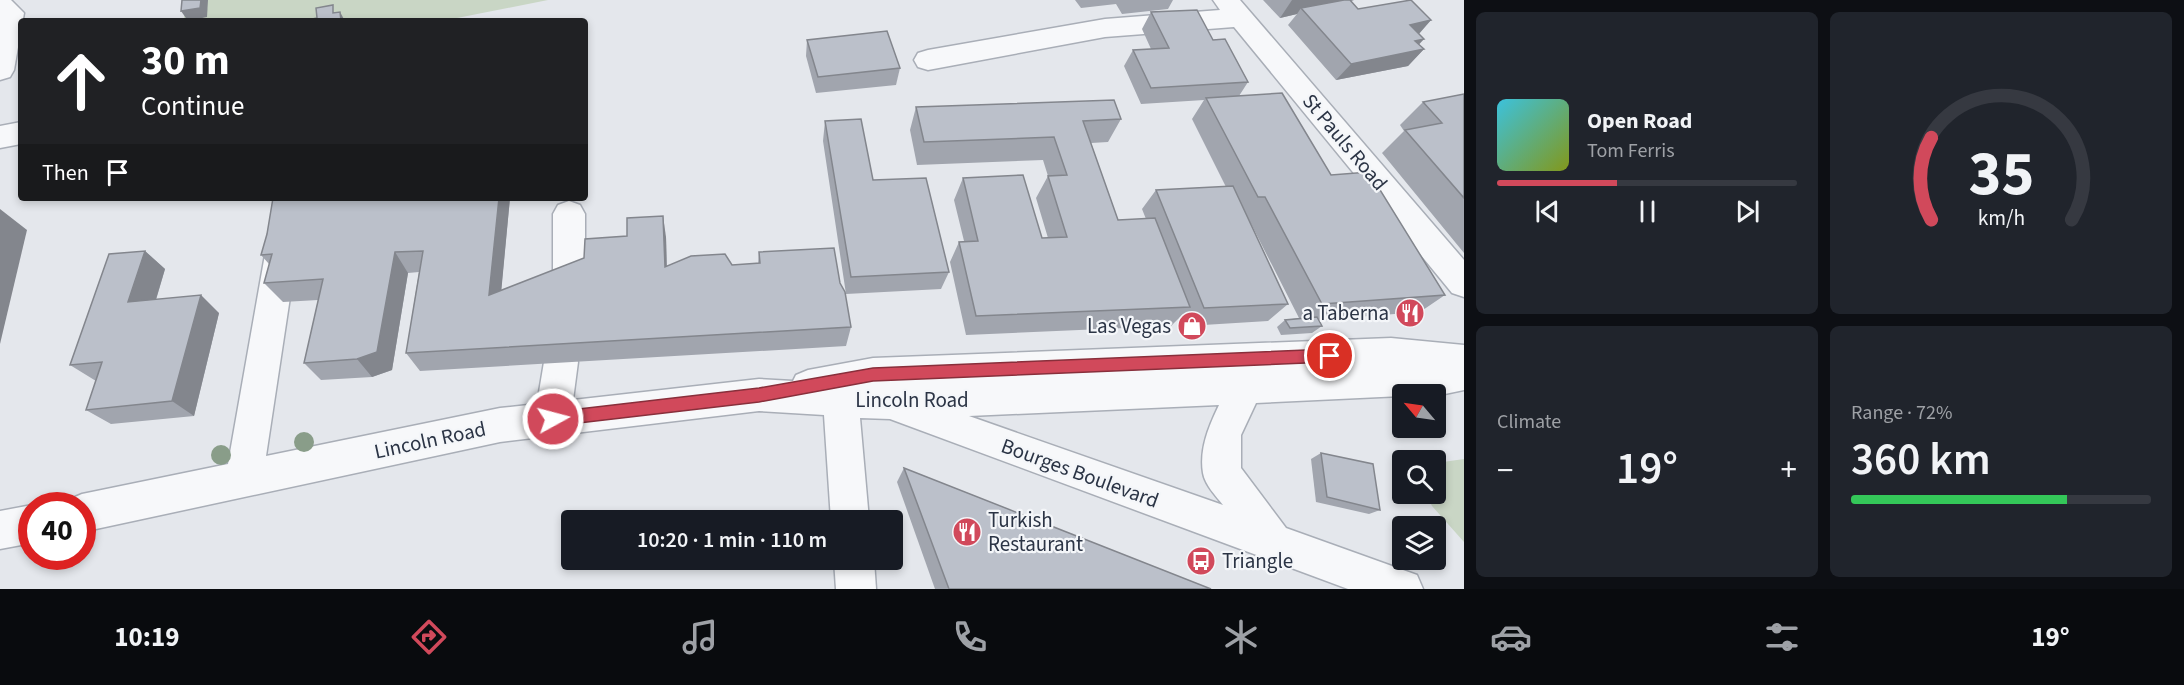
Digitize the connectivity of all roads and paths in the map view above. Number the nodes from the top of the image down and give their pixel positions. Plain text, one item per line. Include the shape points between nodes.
1 (0, 5) edge
2 (1233, 9) edge
3 (928, 60) dead end
4 (0, 70) edge
5 (18, 134) edge
6 (0, 137) edge
7 (290, 201) edge
8 (569, 214) dead end
9 (1464, 283) edge
10 (569, 287) edge
11 (1464, 361) edge
12 (561, 362) edge
13 (1464, 374) edge
14 (1245, 387) junction
15 (759, 395) junction
16 (841, 400) junction
17 (888, 403) junction
18 (553, 419) junction
19 (244, 479) junction
20 (96, 510) edge
21 (849, 510) edge
22 (18, 527) edge
23 (0, 530) edge
24 (1273, 542) junction
25 (855, 570) edge
26 (856, 589) edge
27 (1403, 589) edge

1 - 4 street via 11,13
2 - 3 street
2 - 9 street, St Pauls Road
5 - 6 street
7 - 19 street
8 - 10 street
11 - 15 street via 1391,353 873,374
12 - 18 street
13 - 14 street, Lincoln Road via 1440,379
14 - 17 street, Lincoln Road
14 - 24 street via 1223,435 1222,473
15 - 16 street, Lincoln Road
15 - 18 street, Lincoln Road
16 - 17 street, Lincoln Road
16 - 21 street
17 - 24 street, Bourges Boulevard
18 - 19 street, Lincoln Road via 500,425
19 - 20 street, Lincoln Road
22 - 23 street
24 - 27 street, Bourges Boulevard
25 - 26 street

